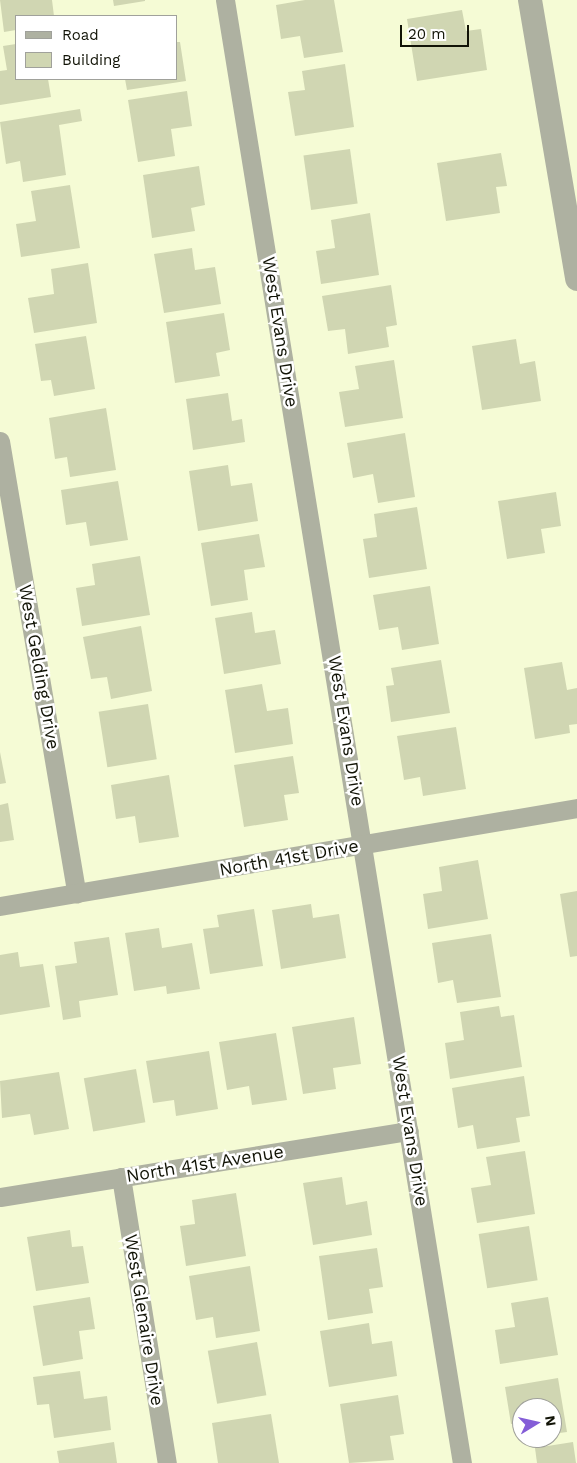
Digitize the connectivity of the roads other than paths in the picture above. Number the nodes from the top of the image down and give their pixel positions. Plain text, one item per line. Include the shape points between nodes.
1 (225, 0) edge
2 (530, 0) edge
3 (577, 279) edge
4 (0, 441) edge
5 (577, 808) edge
6 (364, 845) junction
7 (77, 894) junction
8 (0, 906) edge
9 (410, 1131) junction
10 (121, 1177) junction
11 (0, 1197) edge
12 (167, 1463) edge
13 (462, 1463) edge

1 - 6 street, West Evans Drive
2 - 3 street
4 - 7 street, West Gelding Drive
5 - 6 street, North 41st Drive
6 - 7 street, North 41st Drive
6 - 9 street, West Evans Drive
7 - 8 street, North 41st Drive
9 - 10 street, North 41st Avenue
9 - 13 street, West Evans Drive
10 - 11 street, North 41st Avenue
10 - 12 street, West Glenaire Drive

